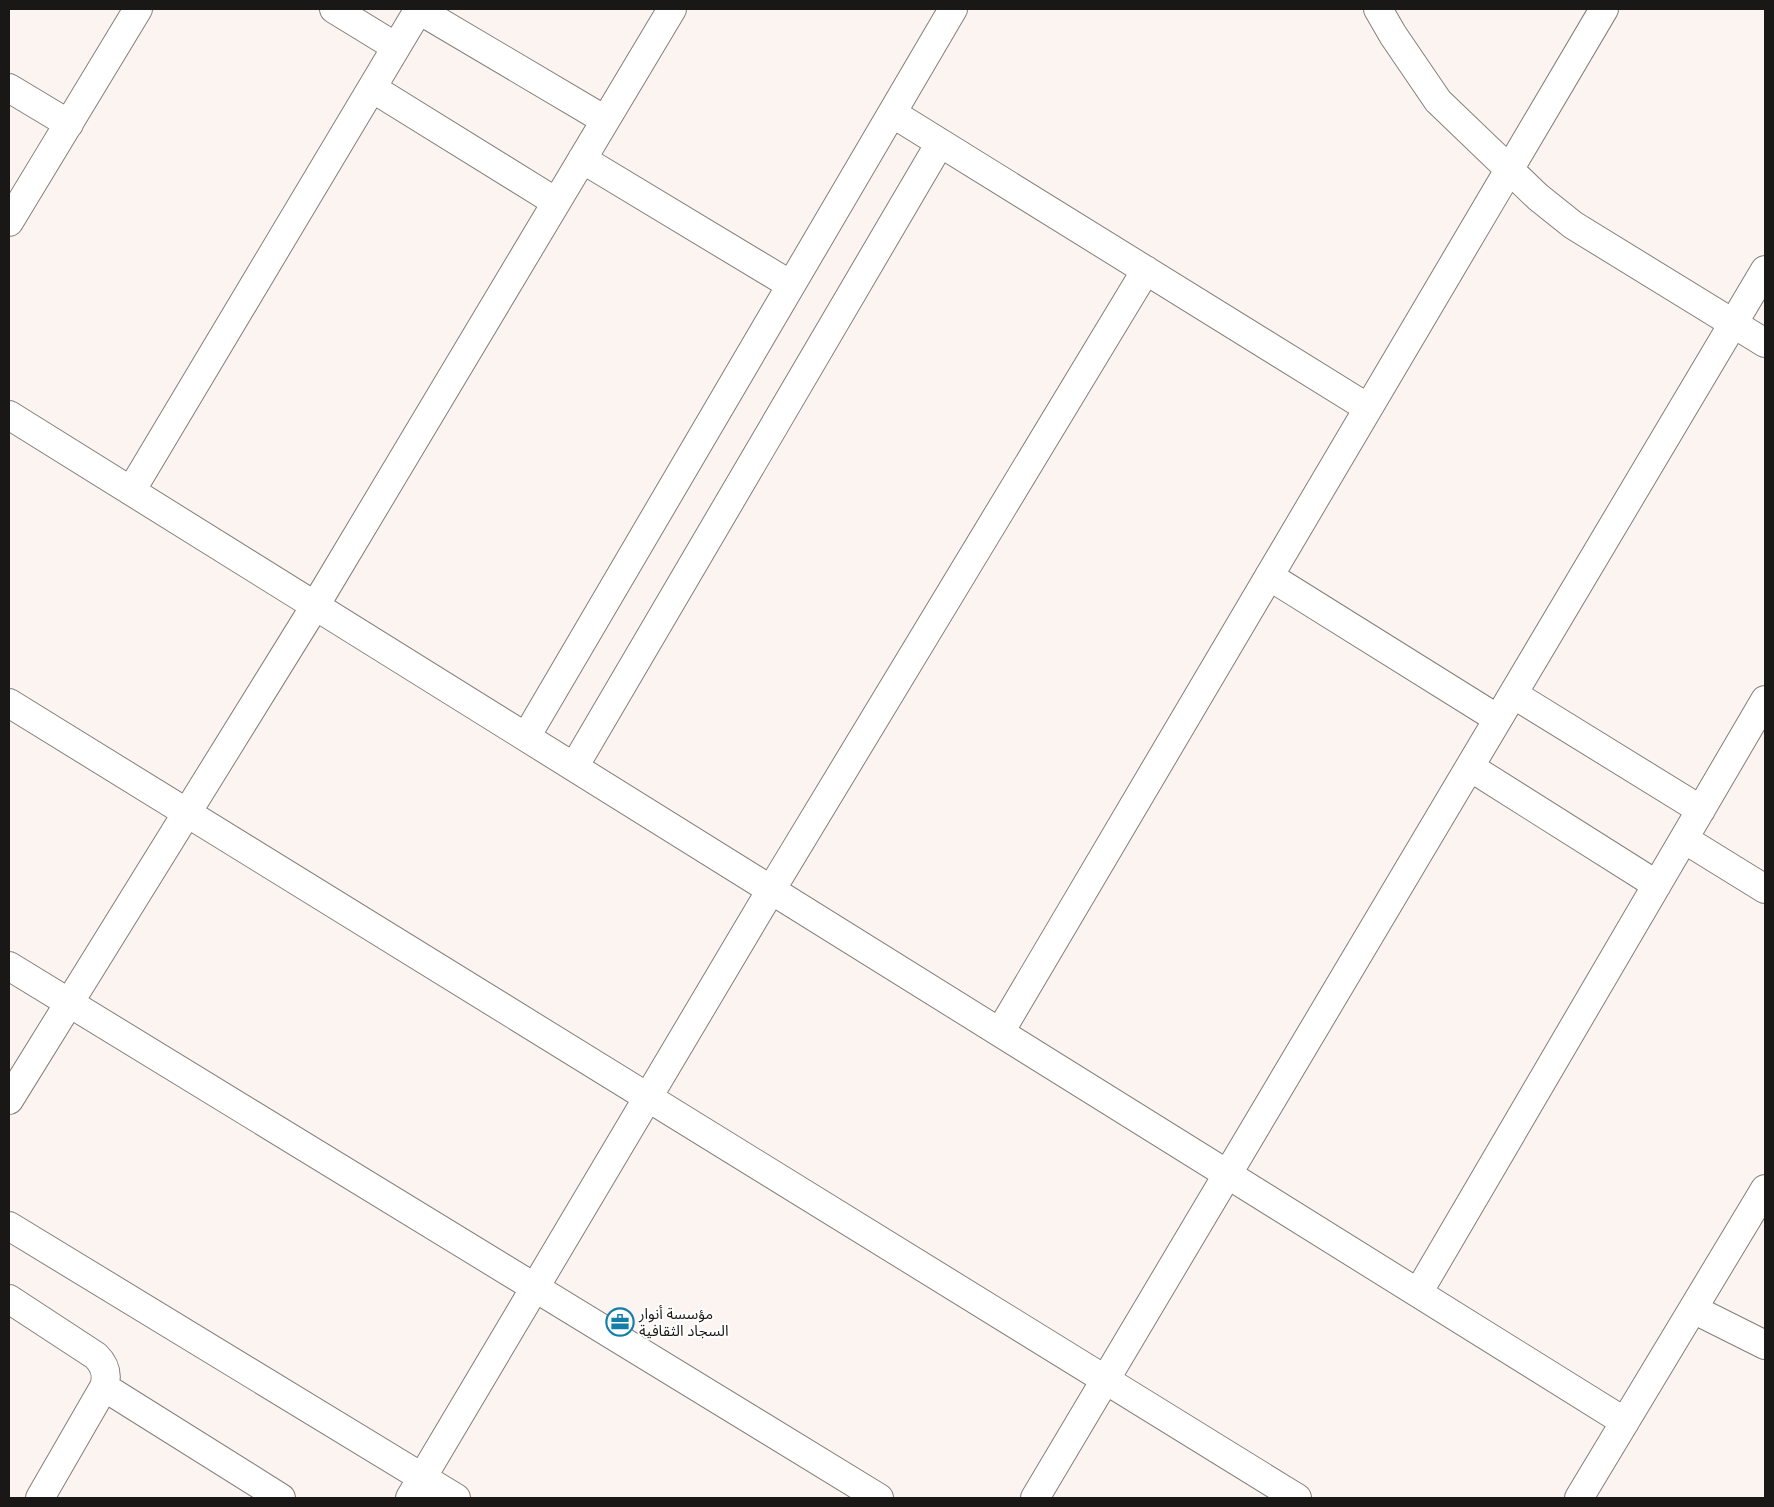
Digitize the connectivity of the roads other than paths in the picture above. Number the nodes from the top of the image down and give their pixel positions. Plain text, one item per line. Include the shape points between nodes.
1 (138, 9) edge
2 (334, 9) edge
3 (419, 9) edge
4 (672, 9) edge
5 (953, 9) edge
6 (1378, 9) edge
7 (1604, 9) edge
8 (396, 47) junction
9 (9, 88) edge
10 (372, 88) junction
11 (892, 113) junction
12 (605, 120) junction
13 (69, 124) junction
14 (940, 142) junction
15 (582, 159) junction
16 (1509, 169) junction
17 (556, 202) junction
18 (9, 222) edge
19 (1146, 270) junction
20 (1765, 270) edge
21 (791, 285) junction
22 (1733, 324) junction
23 (1765, 343) edge
24 (1368, 408) junction
25 (9, 415) edge
26 (132, 491) junction
27 (1269, 576) junction
28 (314, 606) junction
29 (1513, 694) junction
30 (1765, 700) edge
31 (9, 703) edge
32 (1498, 719) junction
33 (526, 737) junction
34 (574, 767) junction
35 (1470, 767) junction
36 (1701, 810) junction
37 (186, 813) junction
38 (1684, 840) junction
39 (1657, 885) junction
40 (1765, 889) edge
41 (771, 890) junction
42 (9, 966) edge
43 (69, 1003) junction
44 (1000, 1032) junction
45 (647, 1099) junction
46 (9, 1100) edge
47 (1228, 1174) junction
48 (1764, 1192) edge
49 (9, 1226) edge
50 (535, 1287) junction
51 (1418, 1292) junction
52 (9, 1299) edge
53 (1693, 1309) junction
54 (1765, 1345) edge
55 (1105, 1380) junction
56 (104, 1387) junction
57 (1625, 1422) junction
58 (416, 1488) edge
59 (40, 1498) edge
60 (281, 1498) edge
61 (456, 1498) edge
62 (879, 1498) edge
63 (1035, 1498) edge
64 (1297, 1498) edge
65 (1579, 1498) edge

1 - 13 street
2 - 8 street
3 - 8 street
3 - 12 street
4 - 12 street
5 - 11 street
6 - 16 street via 1438,101
7 - 16 street
8 - 10 street
9 - 13 street
10 - 17 street
10 - 26 street
11 - 14 street
11 - 21 street
12 - 15 street
13 - 18 street
14 - 19 street
14 - 34 street
15 - 17 street
15 - 21 street
16 - 22 street via 1573,225
16 - 24 street
17 - 28 street
19 - 24 street
19 - 41 street
20 - 22 street
21 - 33 street
22 - 23 street
22 - 29 street
24 - 27 street
25 - 26 street
26 - 28 street
27 - 32 street
27 - 44 street
28 - 33 street
28 - 37 street
29 - 32 street
29 - 36 street
30 - 36 street
31 - 37 street
32 - 35 street
33 - 34 street
34 - 41 street
35 - 39 street
35 - 47 street
36 - 38 street
37 - 43 street
37 - 45 street
38 - 39 street
38 - 40 street
39 - 51 street
41 - 44 street
41 - 45 street
42 - 43 street
43 - 46 street
43 - 50 street
44 - 47 street
45 - 50 street
45 - 55 street
47 - 51 street
47 - 55 street
48 - 53 street
49 - 58 street
50 - 58 street
50 - 62 street
51 - 57 street
52 - 56 street via 96,1356 106,1373
53 - 54 street
53 - 57 street
55 - 63 street
55 - 64 street
56 - 59 street
56 - 60 street
57 - 65 street
58 - 61 street

